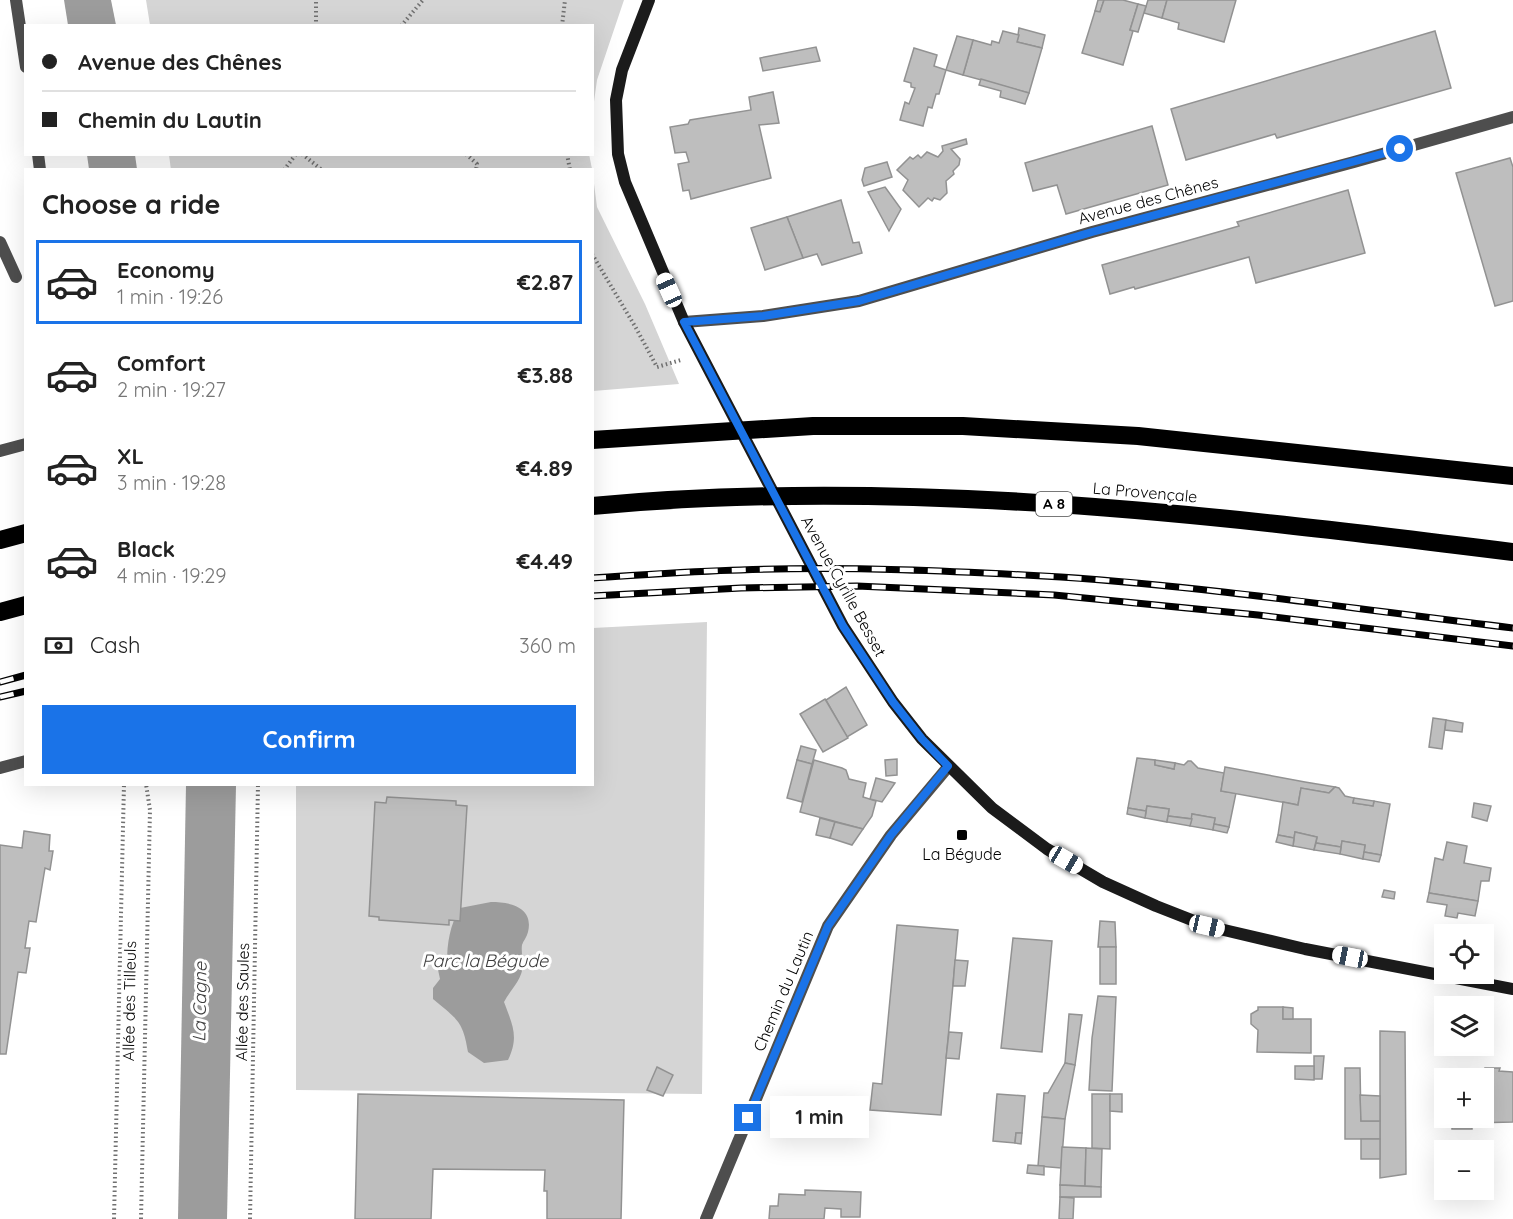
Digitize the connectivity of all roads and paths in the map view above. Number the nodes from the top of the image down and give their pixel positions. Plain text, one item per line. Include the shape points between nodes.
1 (16, 0) edge
2 (316, 0) edge
3 (423, 0) edge
4 (565, 0) edge
5 (649, 0) edge
6 (316, 24) edge
7 (403, 24) edge
8 (562, 24) edge
9 (24, 54) edge
10 (1513, 117) edge
11 (304, 156) edge
12 (468, 156) edge
13 (320, 168) edge
14 (476, 168) edge
15 (0, 242) edge
16 (594, 257) edge
17 (16, 277) dead end
18 (684, 322) junction
19 (703, 358) junction
20 (594, 440) edge
21 (24, 445) edge
22 (0, 451) edge
23 (1513, 476) edge
24 (594, 506) edge
25 (24, 534) edge
26 (0, 540) edge
27 (1513, 552) edge
28 (24, 606) edge
29 (0, 612) edge
30 (24, 762) edge
31 (948, 766) junction
32 (0, 768) edge
33 (124, 786) edge
34 (146, 786) edge
35 (258, 786) edge
36 (1513, 989) edge
37 (114, 1219) edge
38 (141, 1219) edge
39 (250, 1219) edge
40 (706, 1219) edge

1 - 9 street
2 - 6 path
3 - 7 path
4 - 8 path
5 - 18 main road, Avenue Cyrille Besset via 622,70 616,100 618,154 625,182
10 - 18 street, Avenue des Chênes via 1092,232 859,301 763,316
11 - 13 path
12 - 14 path
15 - 17 street
16 - 19 path via 657,367
18 - 19 main road, Avenue Cyrille Besset
19 - 31 main road, Avenue Cyrille Besset via 843,626 893,702
20 - 23 highway via 813,426 963,426 1138,436
21 - 22 street
24 - 27 highway, La Provençale / A 8 via 797,496 939,497 1133,509
25 - 26 highway
28 - 29 highway
30 - 32 street
31 - 36 main road, Avenue Cyrille Besset via 992,808 1047,849 1103,882 1197,922 1305,949
31 - 40 street, Chemin du Lautin via 891,835 828,926
33 - 37 path
34 - 38 path, Allée des Tilleuls via 150,810
35 - 39 path, Allée des Saules

